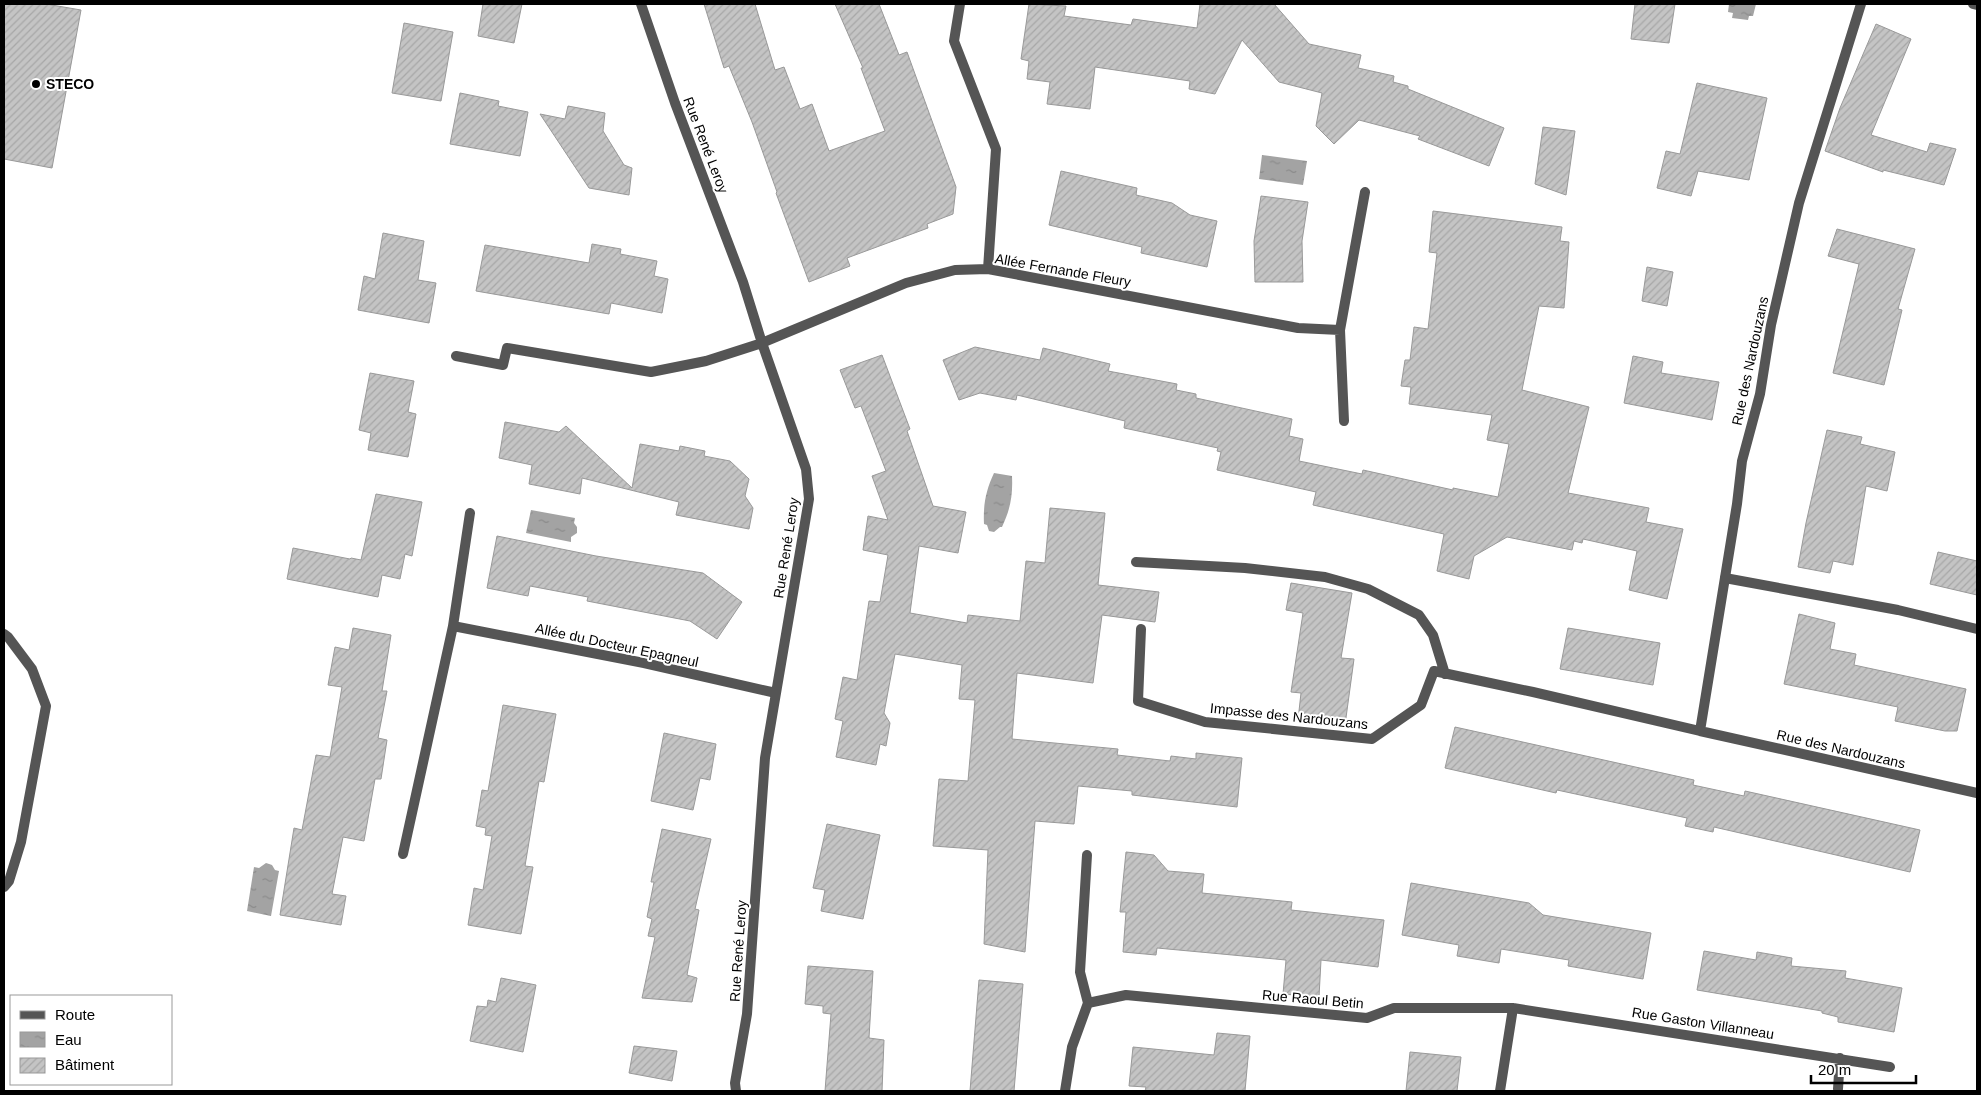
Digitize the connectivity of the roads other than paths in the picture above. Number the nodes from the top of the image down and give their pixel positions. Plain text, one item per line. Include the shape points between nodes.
1 (641, 4) edge
2 (960, 4) edge
3 (1860, 4) edge
4 (1973, 4) edge
5 (1977, 5) edge
6 (1364, 192) dead end
7 (988, 269) junction
8 (1340, 330) junction
9 (762, 342) junction
10 (456, 356) dead end
11 (1344, 422) dead end
12 (470, 513) dead end
13 (1136, 562) dead end
14 (1725, 578) junction
15 (453, 626) junction
16 (1141, 629) dead end
17 (1977, 629) edge
18 (4, 634) edge
19 (1445, 674) junction
20 (776, 693) junction
21 (1700, 731) junction
22 (1977, 793) edge
23 (403, 854) dead end
24 (1087, 855) dead end
25 (4, 887) edge
26 (1088, 1002) junction
27 (1512, 1008) junction
28 (1840, 1058) junction
29 (1890, 1067) dead end
30 (1838, 1089) dead end
31 (736, 1091) edge
32 (1065, 1091) edge
33 (1500, 1091) edge

1 - 9 street, Rue René Leroy via 675,103 744,282
2 - 7 street via 954,41 996,149
3 - 14 street, Rue des Nardouzans via 1799,203 1771,325 1760,394 1742,461
4 - 5 street
6 - 8 street
7 - 8 street, Allée Fernande Fleury via 1298,328
7 - 9 street, Allée Fernande Fleury via 955,270 906,283
8 - 11 street
9 - 10 street, Allée Fernande Fleury via 706,361 651,372 507,348 503,366
9 - 20 street, Rue René Leroy via 806,469 809,499
12 - 15 street
13 - 19 street via 1245,568 1325,577 1368,589 1419,614 1432,636
14 - 17 street via 1898,610
14 - 21 street, Rue des Nardouzans
15 - 20 street, Allée du Docteur Epagneul via 644,663
15 - 23 street
16 - 19 street, Impasse des Nardouzans via 1138,701 1205,722 1372,739 1421,705 1434,672
18 - 25 street via 32,669 46,706 21,842 10,881
19 - 21 street, Rue des Nardouzans
20 - 31 street, Rue René Leroy via 765,758 748,1014
21 - 22 street, Rue des Nardouzans
24 - 26 street via 1080,972
26 - 27 street, Rue Raoul Betin via 1126,995 1367,1018 1394,1008
26 - 32 street via 1072,1047
27 - 28 street, Rue Gaston Villanneau
27 - 33 street
28 - 29 street, Rue Gaston Villanneau
28 - 30 street

